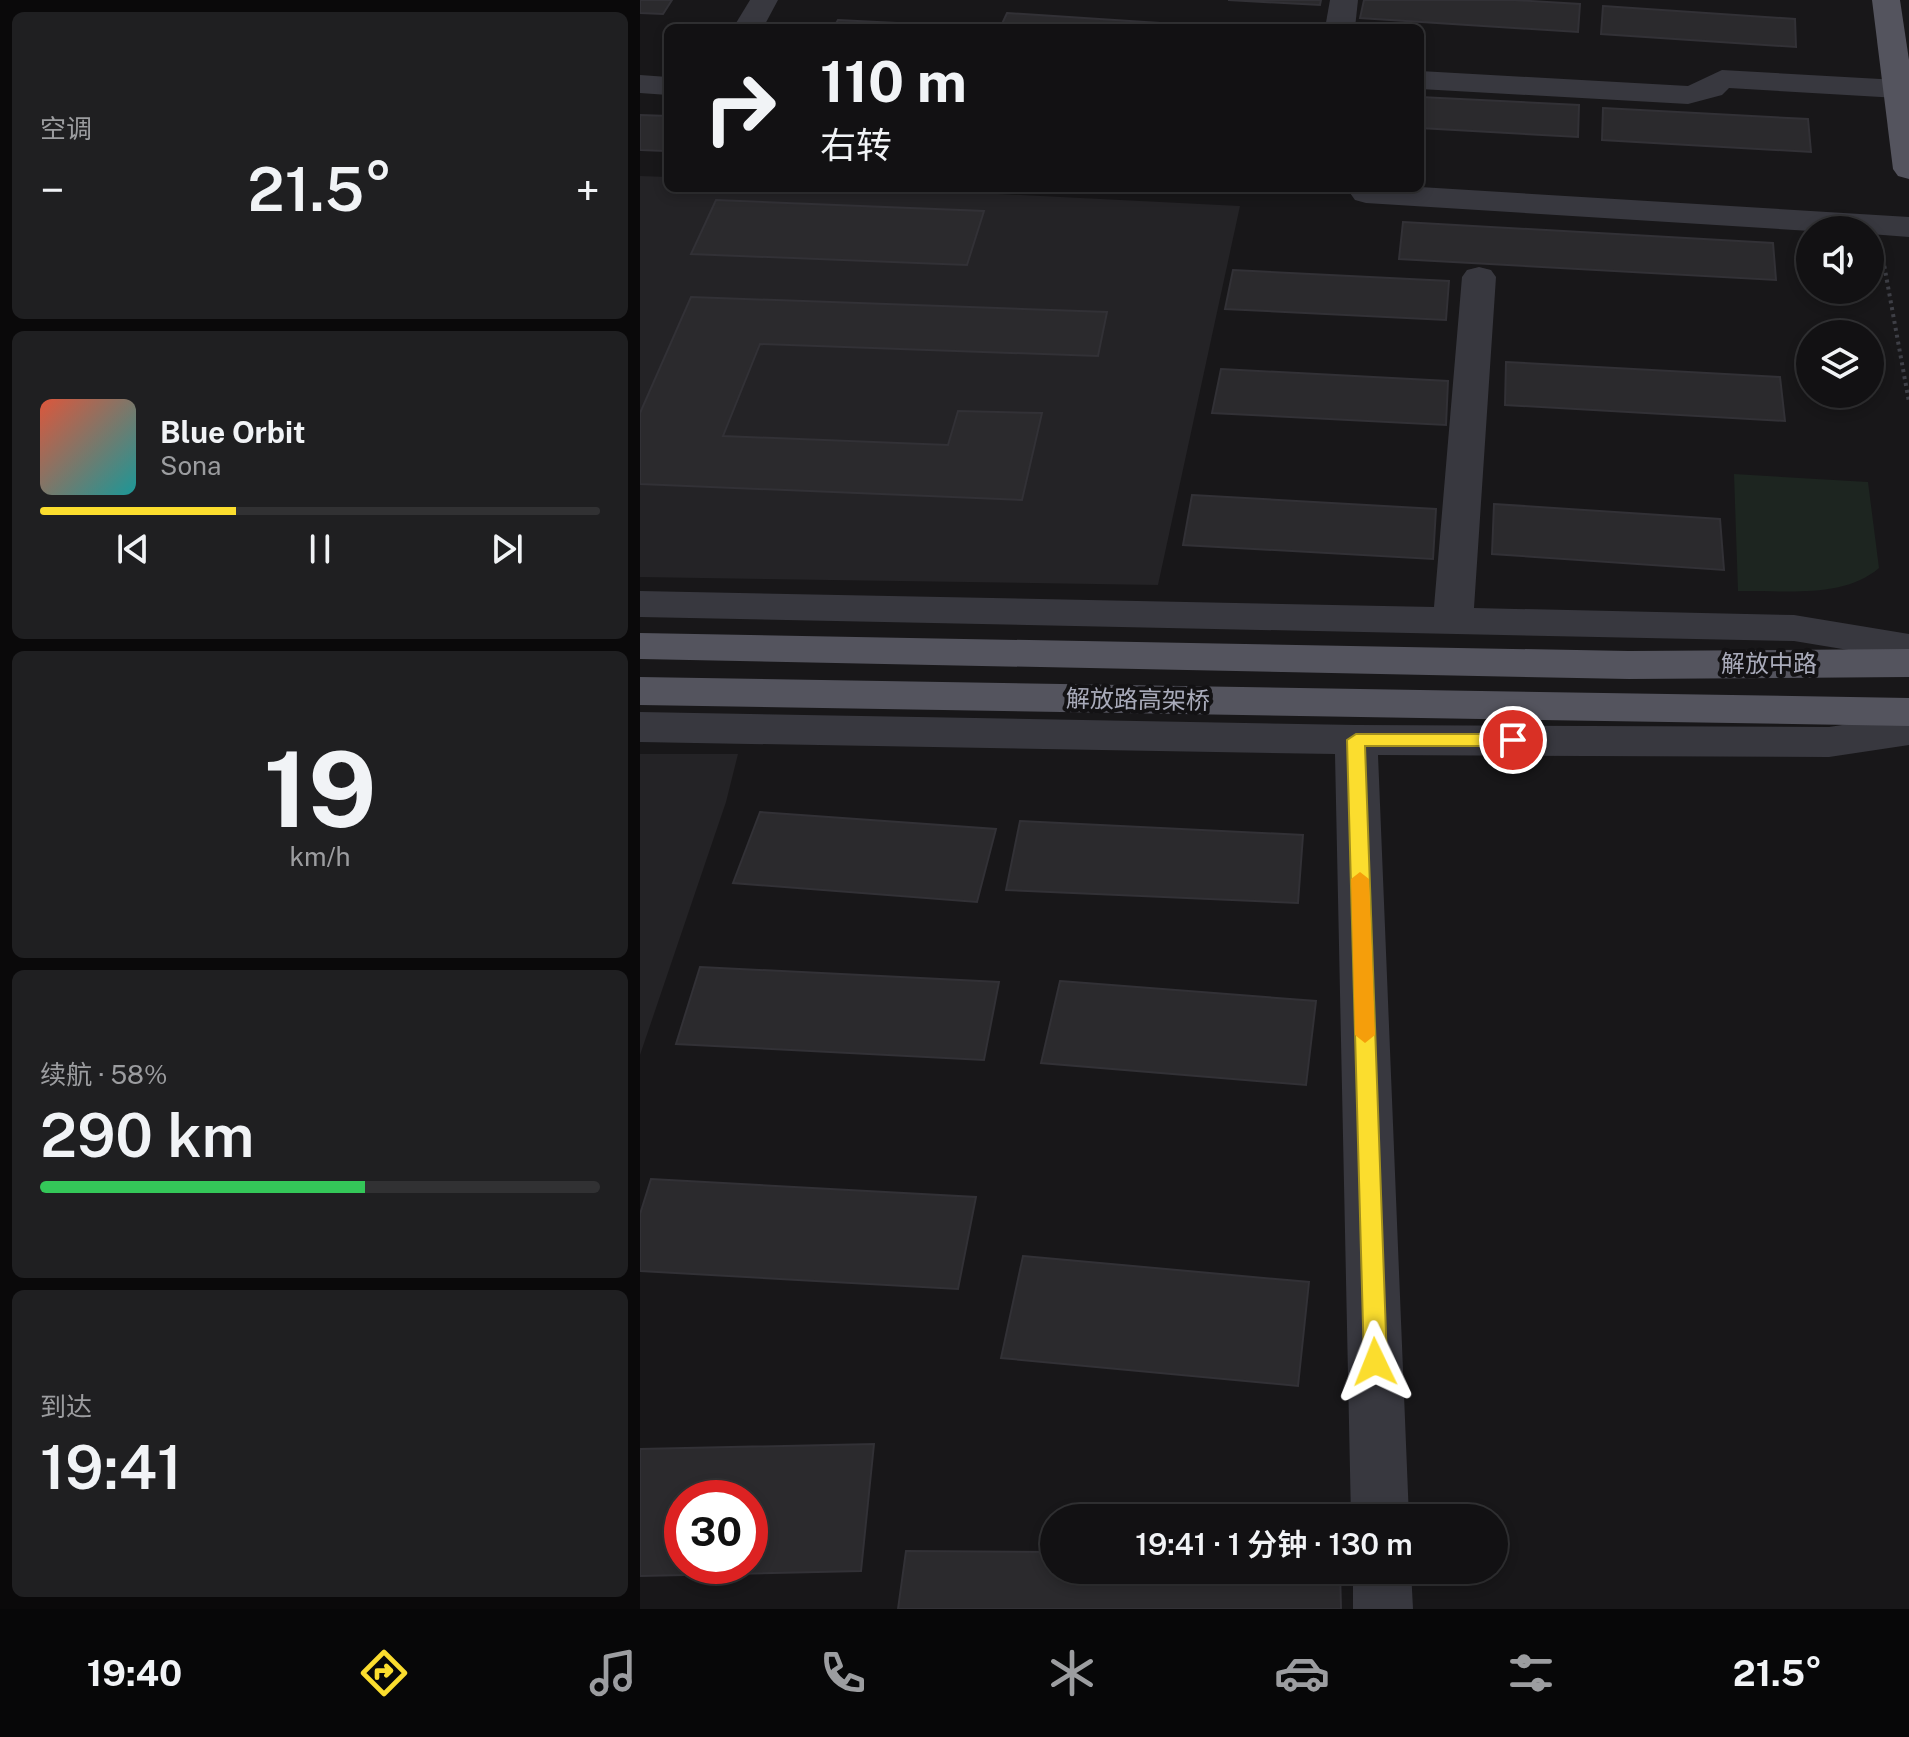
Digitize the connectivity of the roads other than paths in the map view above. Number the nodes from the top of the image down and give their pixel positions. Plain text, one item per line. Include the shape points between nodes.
1 (764, 0) edge
2 (1344, 0) edge
3 (1886, 0) edge
4 (750, 24) edge
5 (1341, 24) edge
6 (1424, 80) edge
7 (640, 84) edge
8 (664, 86) edge
9 (1898, 89) junction
10 (1909, 169) edge
11 (1366, 192) edge
12 (1909, 227) edge
13 (1479, 277) dead end
14 (640, 604) edge
15 (1453, 620) junction
16 (640, 646) edge
17 (1909, 647) edge
18 (1909, 663) edge
19 (1629, 665) joint
20 (640, 691) edge
21 (1636, 710) joint
22 (1909, 712) edge
23 (640, 727) edge
24 (1909, 730) edge
25 (1356, 740) junction
26 (1380, 1504) edge
27 (1382, 1584) edge
28 (1383, 1609) edge

1 - 4 street
2 - 5 street
3 - 9 main road
6 - 9 street via 1676,94 1711,89 1722,79
7 - 8 street
9 - 10 main road
11 - 12 street
13 - 15 street
14 - 15 street
15 - 17 street via 1794,628
16 - 19 main road, 解放路高架桥
18 - 19 main road, 解放中路
20 - 21 main road, 解放路高架桥
21 - 22 main road, 解放中路
23 - 25 street
24 - 25 street via 1829,742
25 - 26 street
27 - 28 street

